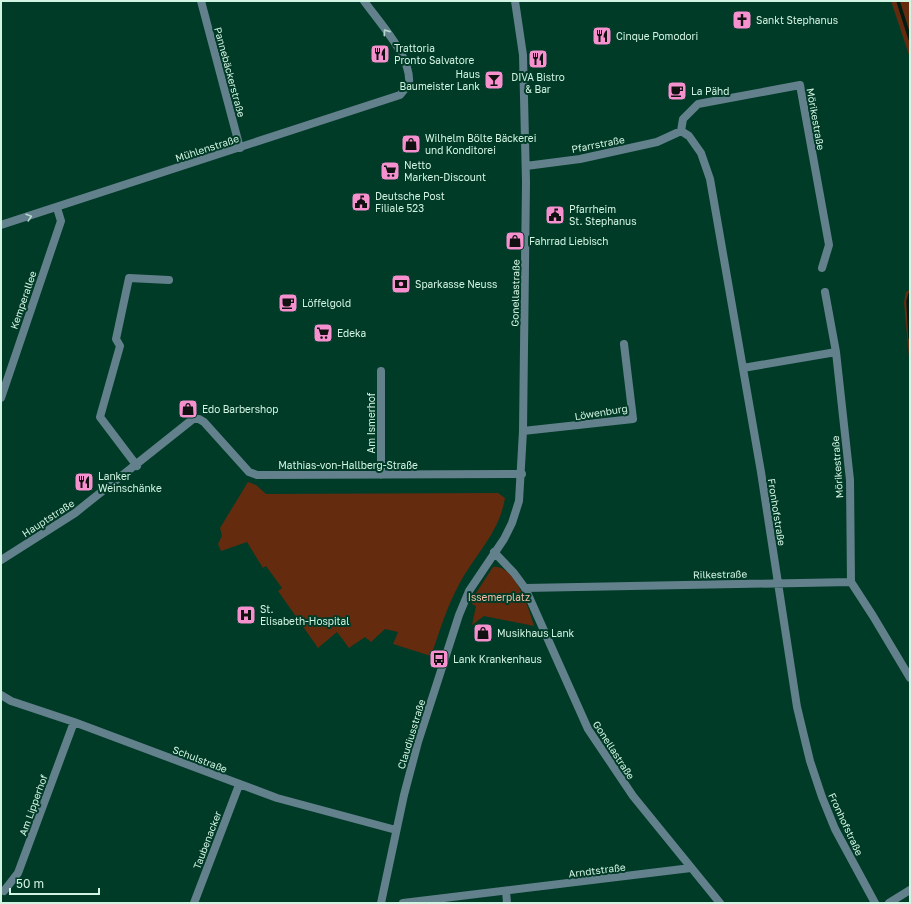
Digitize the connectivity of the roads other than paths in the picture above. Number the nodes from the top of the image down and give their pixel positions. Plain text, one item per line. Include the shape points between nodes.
1 (201, 1) edge
2 (364, 1) edge
3 (515, 1) edge
4 (681, 131) junction
5 (240, 148) junction
6 (526, 166) junction
7 (57, 208) junction
8 (1, 225) edge
9 (822, 268) dead end
10 (170, 280) dead end
11 (825, 292) dead end
12 (624, 344) dead end
13 (836, 352) junction
14 (743, 368) junction
15 (381, 370) dead end
16 (1, 398) edge
17 (199, 419) joint
18 (523, 431) junction
19 (137, 466) junction
20 (522, 474) junction
21 (380, 475) junction
22 (494, 552) junction
23 (1, 560) edge
24 (478, 575) joint
25 (851, 582) junction
26 (779, 583) junction
27 (524, 588) junction
28 (910, 678) edge
29 (1, 695) edge
30 (74, 722) junction
31 (239, 785) junction
32 (396, 830) junction
33 (691, 868) junction
34 (910, 890) edge
35 (4, 891) dead end
36 (506, 891) junction
37 (194, 903) edge
38 (381, 903) edge
39 (403, 903) edge
40 (507, 903) edge
41 (720, 903) edge
42 (875, 903) edge
43 (889, 903) edge

1 - 5 street, Pannebäckerstraße
5 -> 2 street, Mühlenstraße via 400,95 406,89 410,79 402,55
3 - 6 street, Gonellastraße via 523,55
4 - 6 street, Pfarrstraße via 657,142 595,156
4 - 9 street, Mörikestraße via 682,119 698,104 800,85 829,245
4 - 14 street, Fronhofstraße via 690,136 701,153 710,179
5 - 7 street, Mühlenstraße
6 - 18 street, Gonellastraße
8 -> 7 street, Mühlenstraße
7 - 16 street, Kemperallee via 61,221
10 - 19 street via 129,278 116,339 120,346 100,417
11 - 13 street, Mörikestraße
12 - 18 street, Löwenburg via 633,419
13 - 14 street
13 - 25 street, Mörikestraße via 850,480
14 - 26 street, Fronhofstraße
15 - 21 street, Am Ismerhof
17 - 19 street, Hauptstraße via 189,421
17 - 21 street, Mathias-von-Hallberg-Straße via 249,472 257,475
18 - 20 street, Gonellastraße
19 - 23 street, Hauptstraße via 75,513
20 - 21 street, Mathias-von-Hallberg-Straße
20 - 22 street, Gonellastraße via 519,501 512,523
22 - 24 street, Gonellastraße
22 - 27 street
24 - 32 street, Claudiusstraße via 459,615 418,742
25 - 26 street, Rilkestraße
25 - 28 street
26 - 27 street, Rilkestraße
26 - 42 street, Fronhofstraße via 797,707 810,761 836,829
27 - 33 street, Gonellastraße via 588,729 634,796
29 - 30 street, Schulstraße
30 - 31 street, Schulstraße
30 - 35 street, Am Lipperhof via 18,873
31 - 32 street, Schulstraße via 320,811
31 - 37 street, Taubenacker
32 - 38 street, Claudiusstraße
33 - 36 street, Arndtstraße
33 - 41 street, Gonellastraße
34 - 43 street
36 - 39 street, Arndtstraße
36 - 40 street

